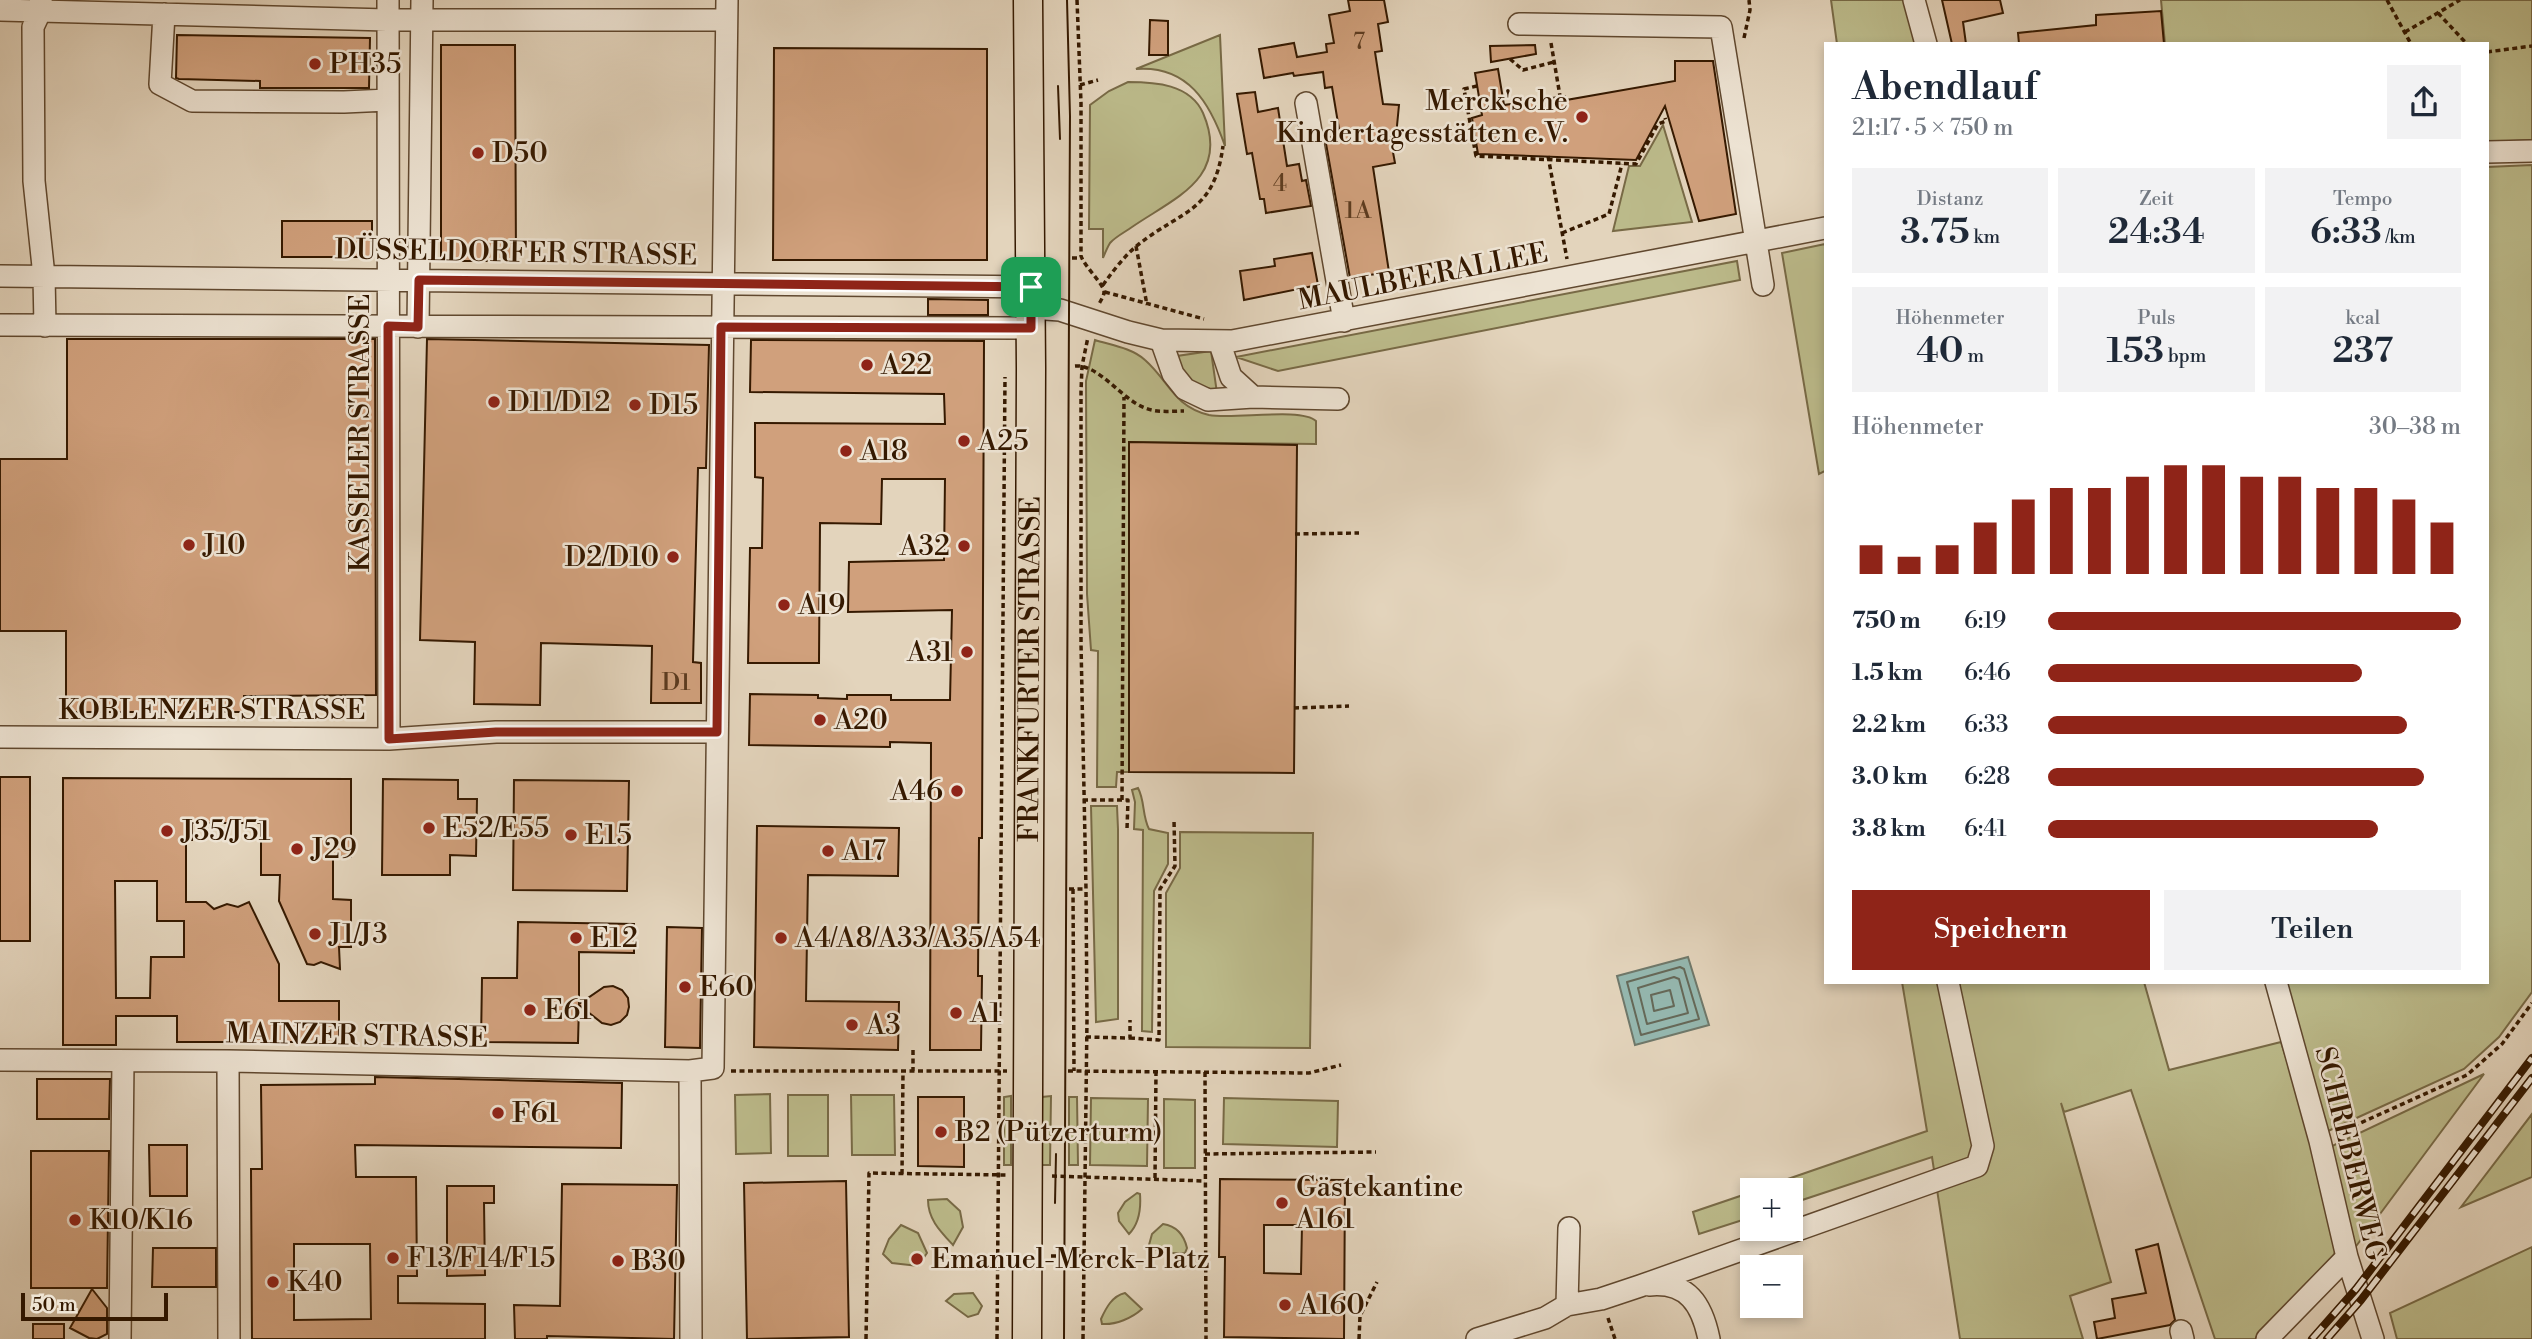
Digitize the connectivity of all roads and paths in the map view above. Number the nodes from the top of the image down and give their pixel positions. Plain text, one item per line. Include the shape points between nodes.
1 (1028, 0) edge
2 (1077, 0) edge
3 (1914, 0) edge
4 (2388, 0) edge
5 (2460, 0) edge
6 (41, 5) edge
7 (0, 10) edge
8 (388, 10) edge
9 (422, 10) edge
10 (726, 10) edge
11 (2438, 13) junction
12 (164, 14) junction
13 (1519, 24) dead end
14 (1548, 24) junction
15 (2405, 32) junction
16 (1925, 42) edge
17 (2410, 42) edge
18 (2465, 42) edge
19 (2532, 46) edge
20 (2489, 52) edge
21 (1510, 58) dead end
22 (1554, 62) junction
23 (1098, 80) dead end
24 (1080, 85) junction
25 (1477, 86) dead end
26 (1560, 96) dead end
27 (388, 100) junction
28 (1306, 103) dead end
29 (1665, 118) dead end
30 (1223, 146) dead end
31 (2532, 151) edge
32 (2489, 152) edge
33 (1548, 158) junction
34 (1622, 163) junction
35 (1824, 228) edge
36 (1562, 233) junction
37 (1756, 242) junction
38 (1136, 246) junction
39 (1072, 258) dead end
40 (1081, 258) junction
41 (0, 276) edge
42 (44, 276) junction
43 (1570, 278) junction
44 (388, 279) junction
45 (419, 280) junction
46 (722, 284) junction
47 (1103, 285) junction
48 (1763, 285) dead end
49 (1105, 292) junction
50 (1147, 305) junction
51 (1097, 307) dead end
52 (1031, 308) junction
53 (1203, 320) dead end
54 (1344, 321) junction
55 (0, 326) edge
56 (46, 326) junction
57 (388, 326) junction
58 (418, 327) junction
59 (721, 327) junction
60 (1088, 337) dead end
61 (1161, 340) junction
62 (1219, 341) junction
63 (1075, 366) dead end
64 (1082, 366) junction
65 (1005, 369) dead end
66 (1124, 397) junction
67 (1252, 397) junction
68 (1338, 399) dead end
69 (1208, 400) junction
70 (1359, 533) dead end
71 (1295, 534) dead end
72 (1349, 706) dead end
73 (1294, 708) dead end
74 (717, 732) junction
75 (0, 737) edge
76 (389, 739) junction
77 (1083, 800) junction
78 (1122, 800) junction
79 (1174, 820) dead end
80 (1128, 829) dead end
81 (1086, 889) junction
82 (1948, 984) edge
83 (2277, 984) edge
84 (2532, 1003) edge
85 (1130, 1020) dead end
86 (1086, 1037) junction
87 (1130, 1038) junction
88 (912, 1050) dead end
89 (0, 1060) edge
90 (123, 1061) junction
91 (228, 1061) junction
92 (1341, 1065) dead end
93 (721, 1070) junction
94 (690, 1071) junction
95 (902, 1071) junction
96 (913, 1071) junction
97 (998, 1071) junction
98 (1068, 1071) dead end
99 (1074, 1071) junction
100 (1086, 1071) junction
101 (1156, 1072) junction
102 (1205, 1072) junction
103 (2320, 1141) junction
104 (1376, 1152) dead end
105 (1205, 1154) junction
106 (902, 1174) junction
107 (996, 1175) junction
108 (1011, 1175) dead end
109 (1048, 1175) dead end
110 (1086, 1177) junction
111 (1156, 1178) junction
112 (1205, 1181) junction
113 (1569, 1228) dead end
114 (1048, 1256) dead end
115 (1085, 1256) junction
116 (2347, 1257) junction
117 (1377, 1282) dead end
118 (1640, 1286) junction
119 (1567, 1306) junction
120 (120, 1339) edge
121 (229, 1339) edge
122 (691, 1339) edge
123 (866, 1339) edge
124 (997, 1339) edge
125 (1027, 1339) edge
126 (1083, 1339) edge
127 (1206, 1339) edge
128 (1359, 1339) edge
129 (1477, 1339) edge
130 (1709, 1339) edge
131 (2267, 1339) edge
132 (2373, 1339) edge

1 - 52 main road, FRANKFURTER STRASSE
2 - 24 path
3 - 16 street
4 - 15 path
5 - 11 path
6 - 7 street
6 - 12 street
6 - 42 street via 33,27 34,167
8 - 9 street
8 - 12 street
8 - 27 street, KASSELER STRASSE
9 - 10 street
9 - 45 street
10 - 46 street
11 - 15 path
11 - 18 path
12 - 27 street via 160,84 192,101
13 - 14 street
14 - 22 path
14 - 37 street via 1721,27
15 - 17 path
19 - 20 path
21 - 22 path via 1523,70
22 - 26 path
23 - 24 path
24 - 40 path
25 - 33 path via 1464,89 1476,156
27 - 44 street, KASSELER STRASSE
28 - 54 street
29 - 34 path via 1636,164
30 - 38 path via 1210,191 1193,208
31 - 32 street
33 - 34 path
33 - 36 path
34 - 36 path via 1609,214
35 - 37 street, MAULBEERALLEE
36 - 43 path
37 - 43 street, MAULBEERALLEE
37 - 48 street
38 - 47 path
38 - 50 path
39 - 40 path
40 - 47 path
41 - 42 street, DÜSSELDORFER STRASSE
42 - 44 street, DÜSSELDORFER STRASSE
42 - 56 street
43 - 54 street, MAULBEERALLEE
44 - 45 street, DÜSSELDORFER STRASSE
44 - 57 street, KASSELER STRASSE
45 - 46 street, DÜSSELDORFER STRASSE
45 - 58 street
46 - 52 street, DÜSSELDORFER STRASSE
46 - 59 street
47 - 49 path
49 - 50 path
49 - 51 path
50 - 53 path
52 - 59 street
52 - 61 street, MAULBEERALLEE via 1060,310
52 - 125 main road, FRANKFURTER STRASSE
54 - 62 street, MAULBEERALLEE
55 - 56 street
56 - 57 street
57 - 58 street
57 - 76 street, KASSELER STRASSE
58 - 59 street
59 - 74 street
60 - 64 path
61 - 62 street, MAULBEERALLEE
61 - 69 street via 1173,374 1185,389
62 - 67 street via 1231,377
63 - 64 path
64 - 66 path via 1089,366
64 - 77 path
65 - 97 path
66 - 69 path via 1156,412 1198,410
66 - 78 path
67 - 68 street
67 - 69 street
70 - 71 path
72 - 73 path
74 - 76 street, KOBLENZER STRASSE via 496,732
74 - 93 street
75 - 76 street, KOBLENZER STRASSE
77 - 78 path
77 - 81 path
78 - 80 path via 1128,800
79 - 87 path via 1175,866 1160,889 1159,1040
81 - 86 path
81 - 99 path via 1071,889
82 - 118 street via 1983,1146 1977,1166
83 - 103 street, SCHREBERWEG
84 - 103 path via 2502,1044 2467,1074
85 - 87 path
86 - 87 path
86 - 100 path
88 - 96 path
89 - 90 street, MAINZER STRASSE
90 - 91 street, MAINZER STRASSE
90 - 120 street
91 - 94 street, MAINZER STRASSE
91 - 121 street
92 - 102 path via 1309,1073
93 - 94 street, MAINZER STRASSE
93 - 95 path
94 - 122 street
95 - 96 path
95 - 106 path
96 - 97 path
97 - 107 path
98 - 99 path
99 - 100 path
100 - 101 path
100 - 110 path
101 - 102 path
101 - 111 path
102 - 105 path
103 - 116 street, SCHREBERWEG
104 - 105 path
105 - 112 path
106 - 107 path
106 - 123 path via 869,1174
107 - 108 path
107 - 124 path
109 - 110 path
110 - 111 path
110 - 115 path
111 - 112 path
112 - 127 path
113 - 119 street
114 - 115 path
115 - 126 path
116 - 131 street
116 - 132 street, SCHREBERWEG
117 - 128 path via 1360,1316
118 - 119 street
118 - 130 street via 1664,1284 1690,1295 1704,1314
119 - 129 street via 1545,1318

